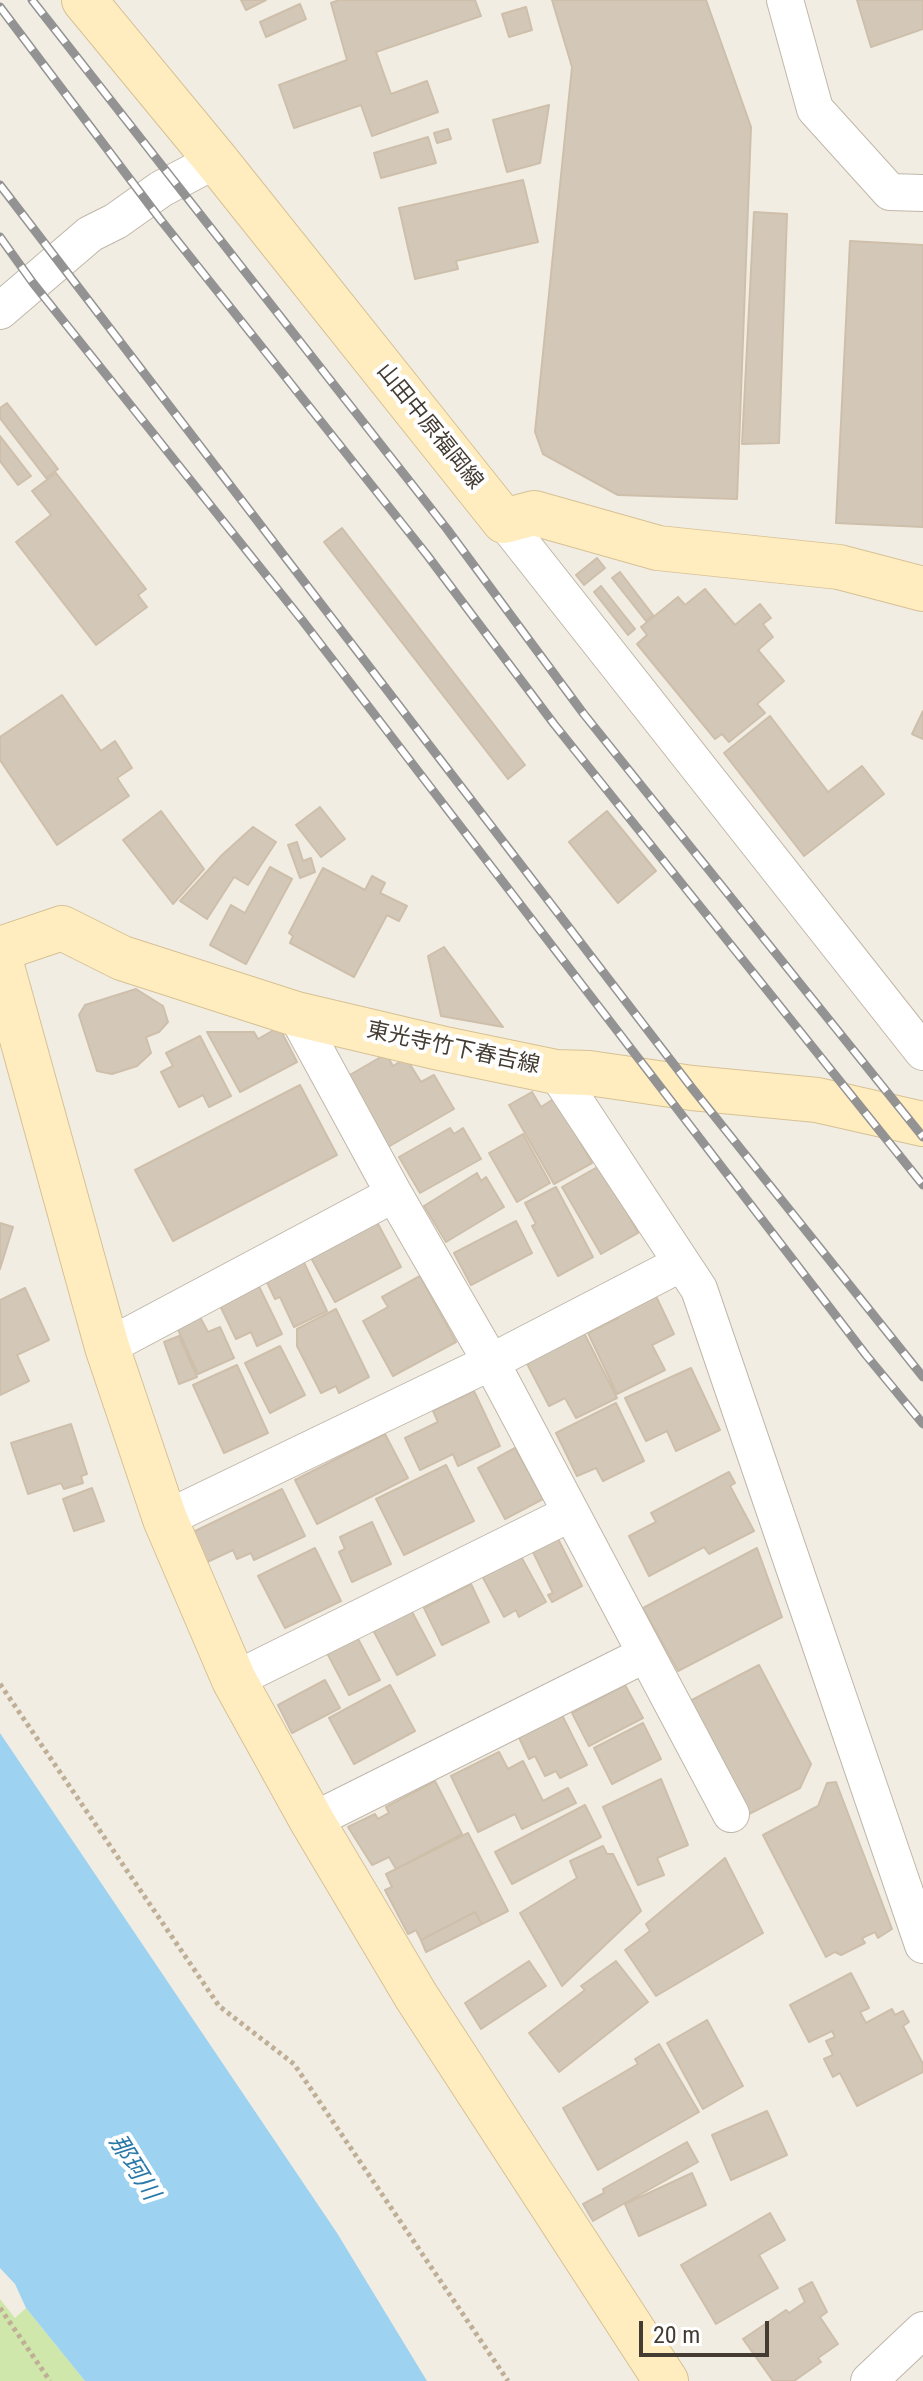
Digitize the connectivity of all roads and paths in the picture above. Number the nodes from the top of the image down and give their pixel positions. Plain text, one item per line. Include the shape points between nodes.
1 (84, 0) edge
2 (785, 0) edge
3 (216, 160) junction
4 (923, 193) edge
5 (0, 311) edge
6 (504, 521) junction
7 (923, 589) edge
8 (0, 949) edge
9 (0, 959) edge
10 (296, 1014) junction
11 (923, 1052) edge
12 (556, 1072) junction
13 (923, 1124) edge
14 (394, 1194) junction
15 (680, 1264) junction
16 (107, 1347) junction
17 (491, 1362) junction
18 (571, 1513) junction
19 (165, 1519) junction
20 (646, 1654) junction
21 (234, 1680) junction
22 (0, 1684) edge
23 (731, 1814) dead end
24 (312, 1821) junction
25 (923, 1945) edge
26 (0, 2308) edge
27 (923, 2330) edge
28 (50, 2381) edge
29 (508, 2381) edge
30 (666, 2381) edge
31 (869, 2381) edge

1 - 3 main road, 山田中原福岡線
2 - 4 street via 815,109 890,192
3 - 5 street via 90,234
3 - 6 main road, 山田中原福岡線
6 - 7 main road via 534,513 658,548 839,567
6 - 11 street
8 - 10 main road, 東光寺竹下春吉線 via 62,928 122,958
9 - 16 main road
10 - 12 main road, 東光寺竹下春吉線
10 - 14 street
12 - 13 main road, 東光寺竹下春吉線 via 817,1100
12 - 15 street
14 - 16 street
14 - 17 street
15 - 17 street
15 - 25 street via 699,1289
16 - 19 main road
17 - 18 street
17 - 19 street
18 - 20 street
18 - 21 street
19 - 21 main road
20 - 23 street
20 - 24 street
21 - 24 main road
22 - 29 path via 219,2006 294,2064
24 - 30 main road via 416,1996
26 - 28 path
27 - 31 street

